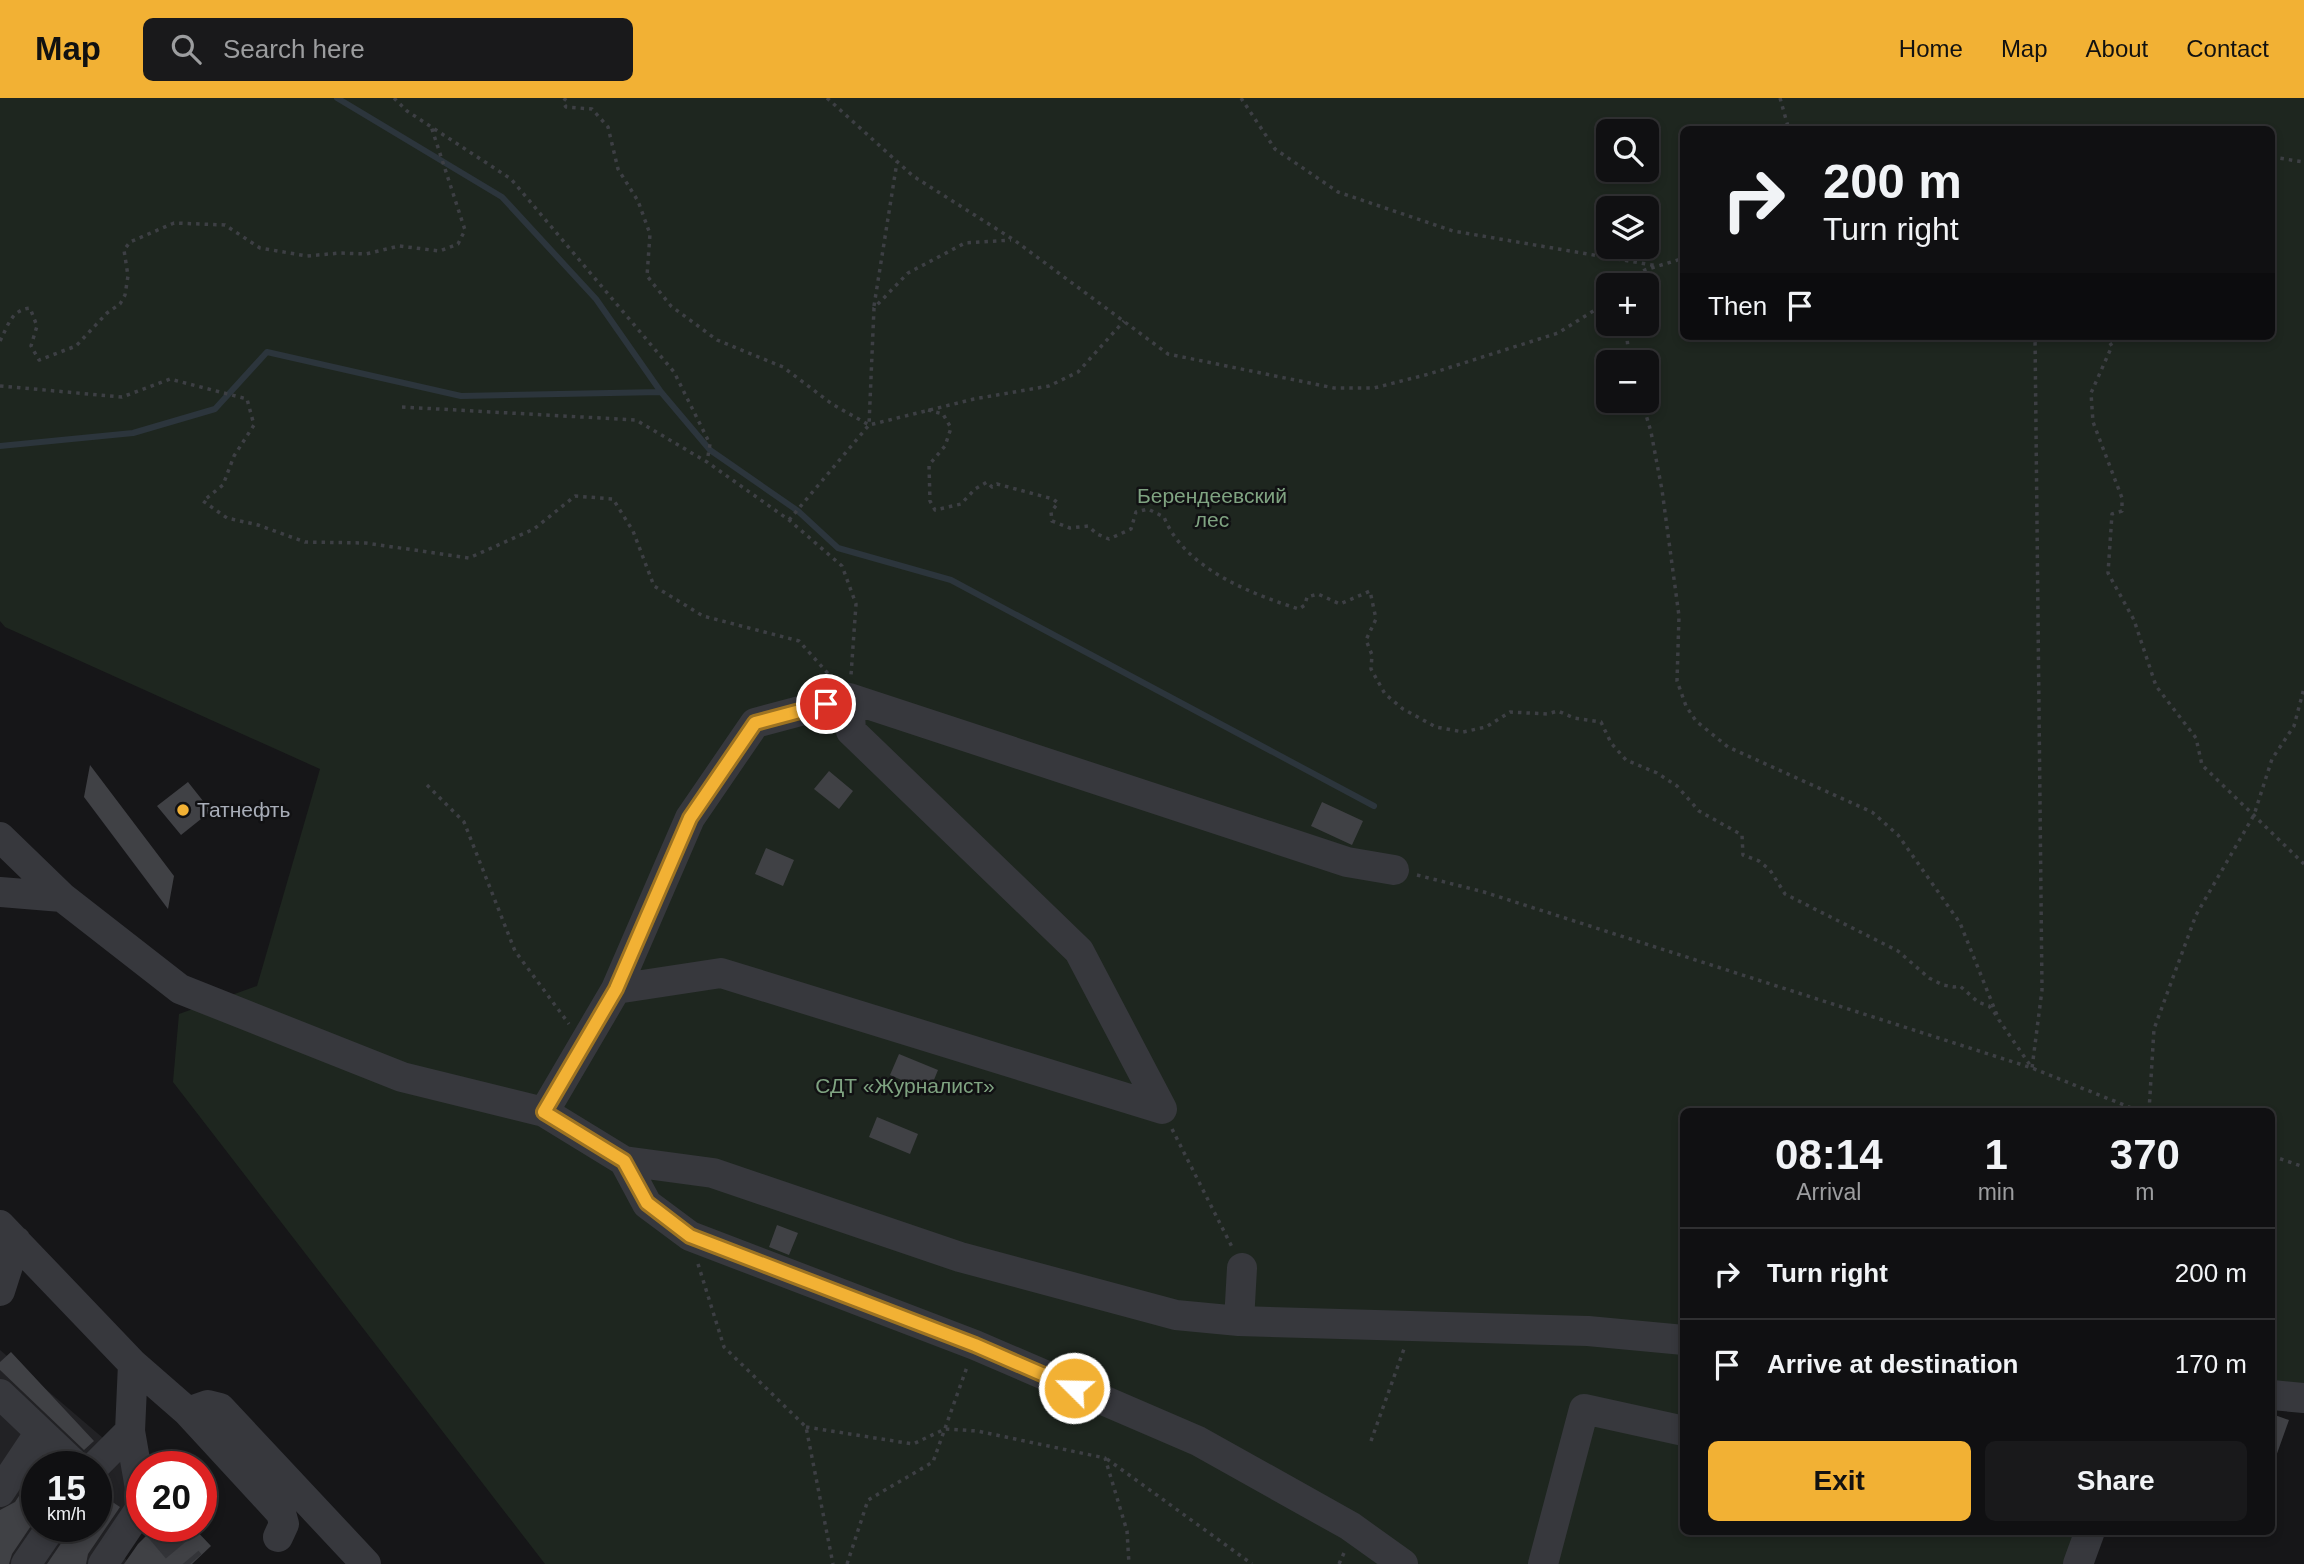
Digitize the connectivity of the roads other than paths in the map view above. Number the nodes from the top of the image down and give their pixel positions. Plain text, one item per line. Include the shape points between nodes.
1 (849, 698) junction
2 (0, 837) edge
3 (1394, 870) road end
4 (0, 892) edge
5 (62, 897) junction
6 (616, 989) junction
7 (544, 1112) junction
8 (624, 1161) junction
9 (8, 1233) edge
10 (1242, 1268) road end
11 (0, 1292) edge
12 (1239, 1321) junction
13 (1680, 1340) edge
14 (133, 1364) junction
15 (0, 1394) edge
16 (2275, 1395) edge
17 (2304, 1398) edge
18 (188, 1412) junction
19 (1680, 1430) edge
20 (131, 1431) junction
21 (40, 1432) junction
22 (60, 1451) edge
23 (110, 1451) edge
24 (134, 1451) edge
25 (0, 1492) edge
26 (126, 1530) edge
27 (2089, 1535) edge
28 (278, 1537) dead end
29 (41, 1542) edge
30 (26, 1564) edge
31 (103, 1564) edge
32 (366, 1564) edge
33 (1403, 1564) edge
34 (1543, 1564) edge
35 (2078, 1564) edge

1 - 3 street via 1348,862
1 - 6 street via 755,723 690,818
1 - 6 street via 851,731 1079,951 1162,1109 721,973
2 - 5 street
4 - 5 street
5 - 7 street via 180,989 402,1077
6 - 7 street
7 - 8 street
8 - 12 street via 713,1173 960,1257 1175,1315
8 - 33 street via 647,1203 690,1236 975,1345 1198,1441 1350,1526
9 - 11 street
9 - 14 street
10 - 12 street
12 - 13 street via 1588,1332
14 - 18 street
14 - 20 street
15 - 21 street
16 - 17 street
18 - 28 street via 281,1513 284,1524
18 - 32 street via 208,1405 220,1408
19 - 34 street via 1584,1409
20 - 23 street
20 - 24 street
21 - 22 street
21 - 25 street
26 - 31 street
27 - 35 street
29 - 30 street

